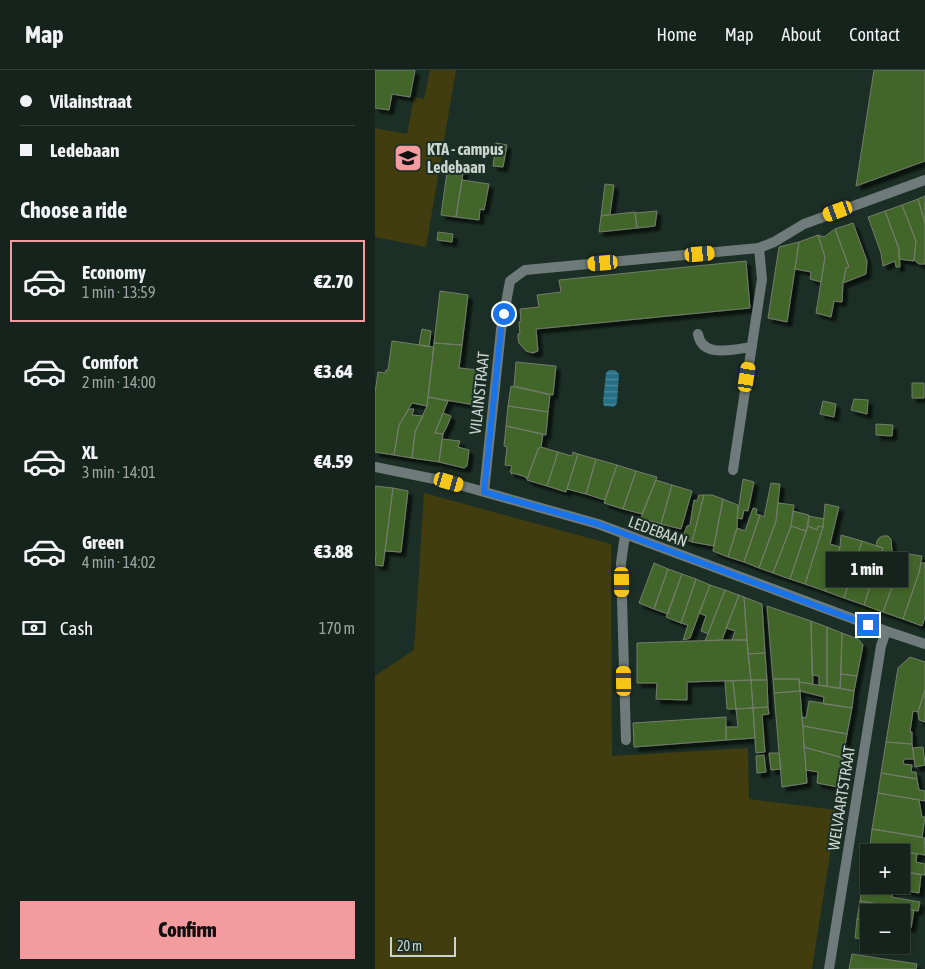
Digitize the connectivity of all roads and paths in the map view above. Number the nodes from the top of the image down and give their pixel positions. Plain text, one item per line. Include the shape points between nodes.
1 (925, 180) edge
2 (759, 248) junction
3 (698, 334) dead end
4 (752, 347) junction
5 (375, 468) edge
6 (733, 470) dead end
7 (484, 492) junction
8 (625, 535) junction
9 (886, 631) junction
10 (925, 644) edge
11 (626, 740) dead end
12 (829, 969) edge

1 - 2 street, VILAINSTRAAT via 804,224
2 - 4 street via 762,279
2 - 7 street, VILAINSTRAAT via 525,270 510,281 501,330
3 - 4 street via 702,344 716,351
4 - 6 street
5 - 7 street, LEDEBAAN
7 - 8 street, LEDEBAAN via 598,524
8 - 9 street, LEDEBAAN
8 - 11 street via 621,563
9 - 10 street, LEDEBAAN
9 - 12 street, WELVAARTSTRAAT

